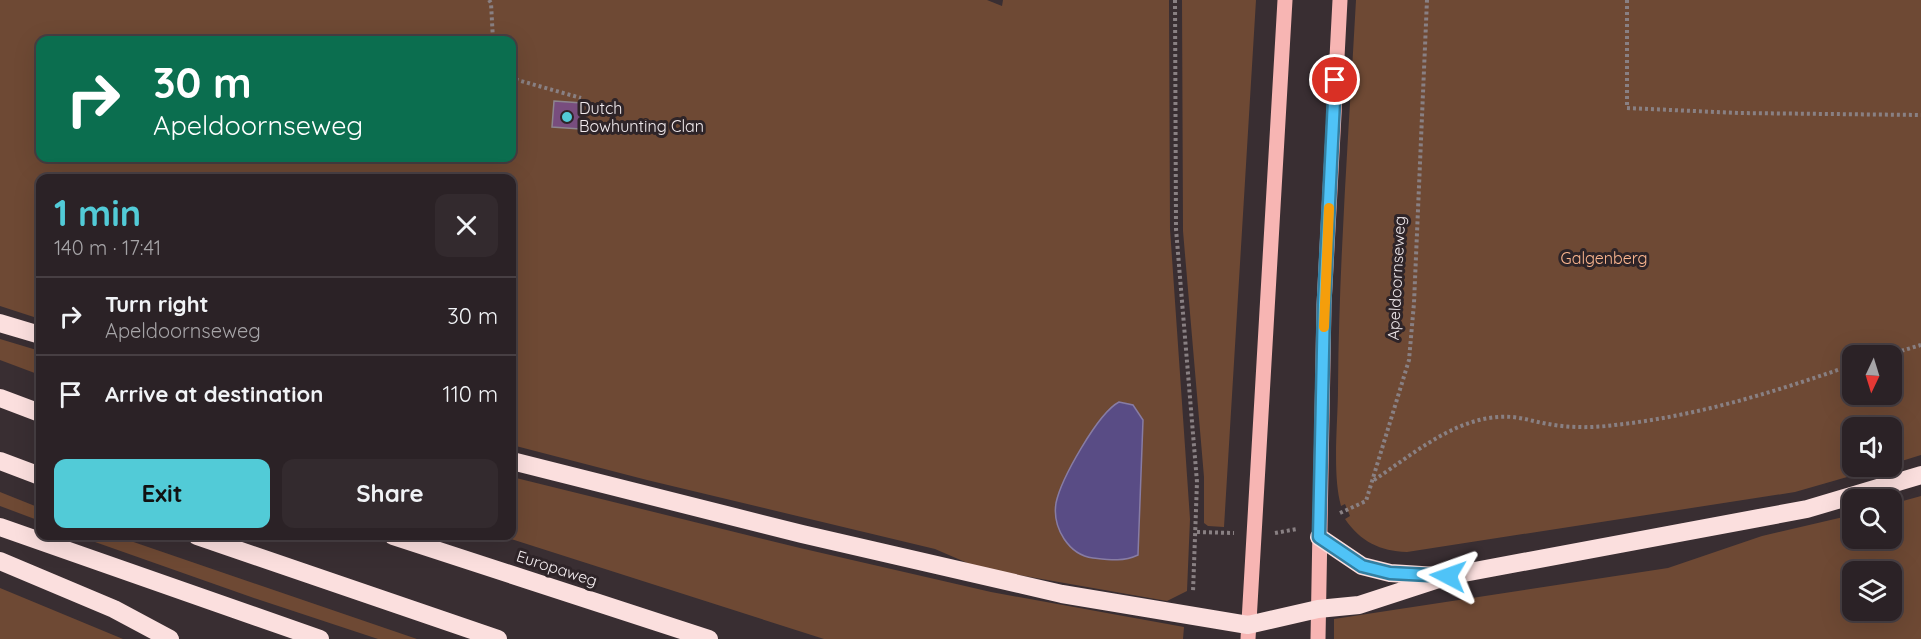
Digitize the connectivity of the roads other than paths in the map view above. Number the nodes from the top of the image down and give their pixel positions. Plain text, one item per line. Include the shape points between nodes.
1 (1285, 0) edge
2 (1340, 0) edge
3 (0, 323) edge
4 (36, 334) edge
5 (0, 398) edge
6 (36, 412) edge
7 (0, 461) edge
8 (516, 462) edge
9 (36, 474) edge
10 (1921, 474) edge
11 (0, 526) edge
12 (1319, 529) junction
13 (36, 539) edge
14 (40, 540) edge
15 (209, 540) edge
16 (405, 540) edge
17 (0, 561) edge
18 (1448, 576) junction
19 (1318, 609) junction
20 (1248, 632) edge
21 (170, 639) edge
22 (320, 639) edge
23 (498, 639) edge
24 (710, 639) edge
25 (1318, 639) edge

1 - 20 main road
2 - 12 main road via 1324,305
3 - 4 highway
5 - 6 highway
7 - 9 highway
8 - 20 highway via 802,534 1039,589 1191,615
10 - 18 highway via 1807,509
11 - 13 highway
12 - 18 highway via 1362,566 1390,573
12 - 19 main road
14 - 22 highway
15 - 23 highway
16 - 24 highway, Europaweg
17 - 21 highway via 114,609
18 - 19 highway via 1359,604
19 - 20 highway
19 - 25 main road

